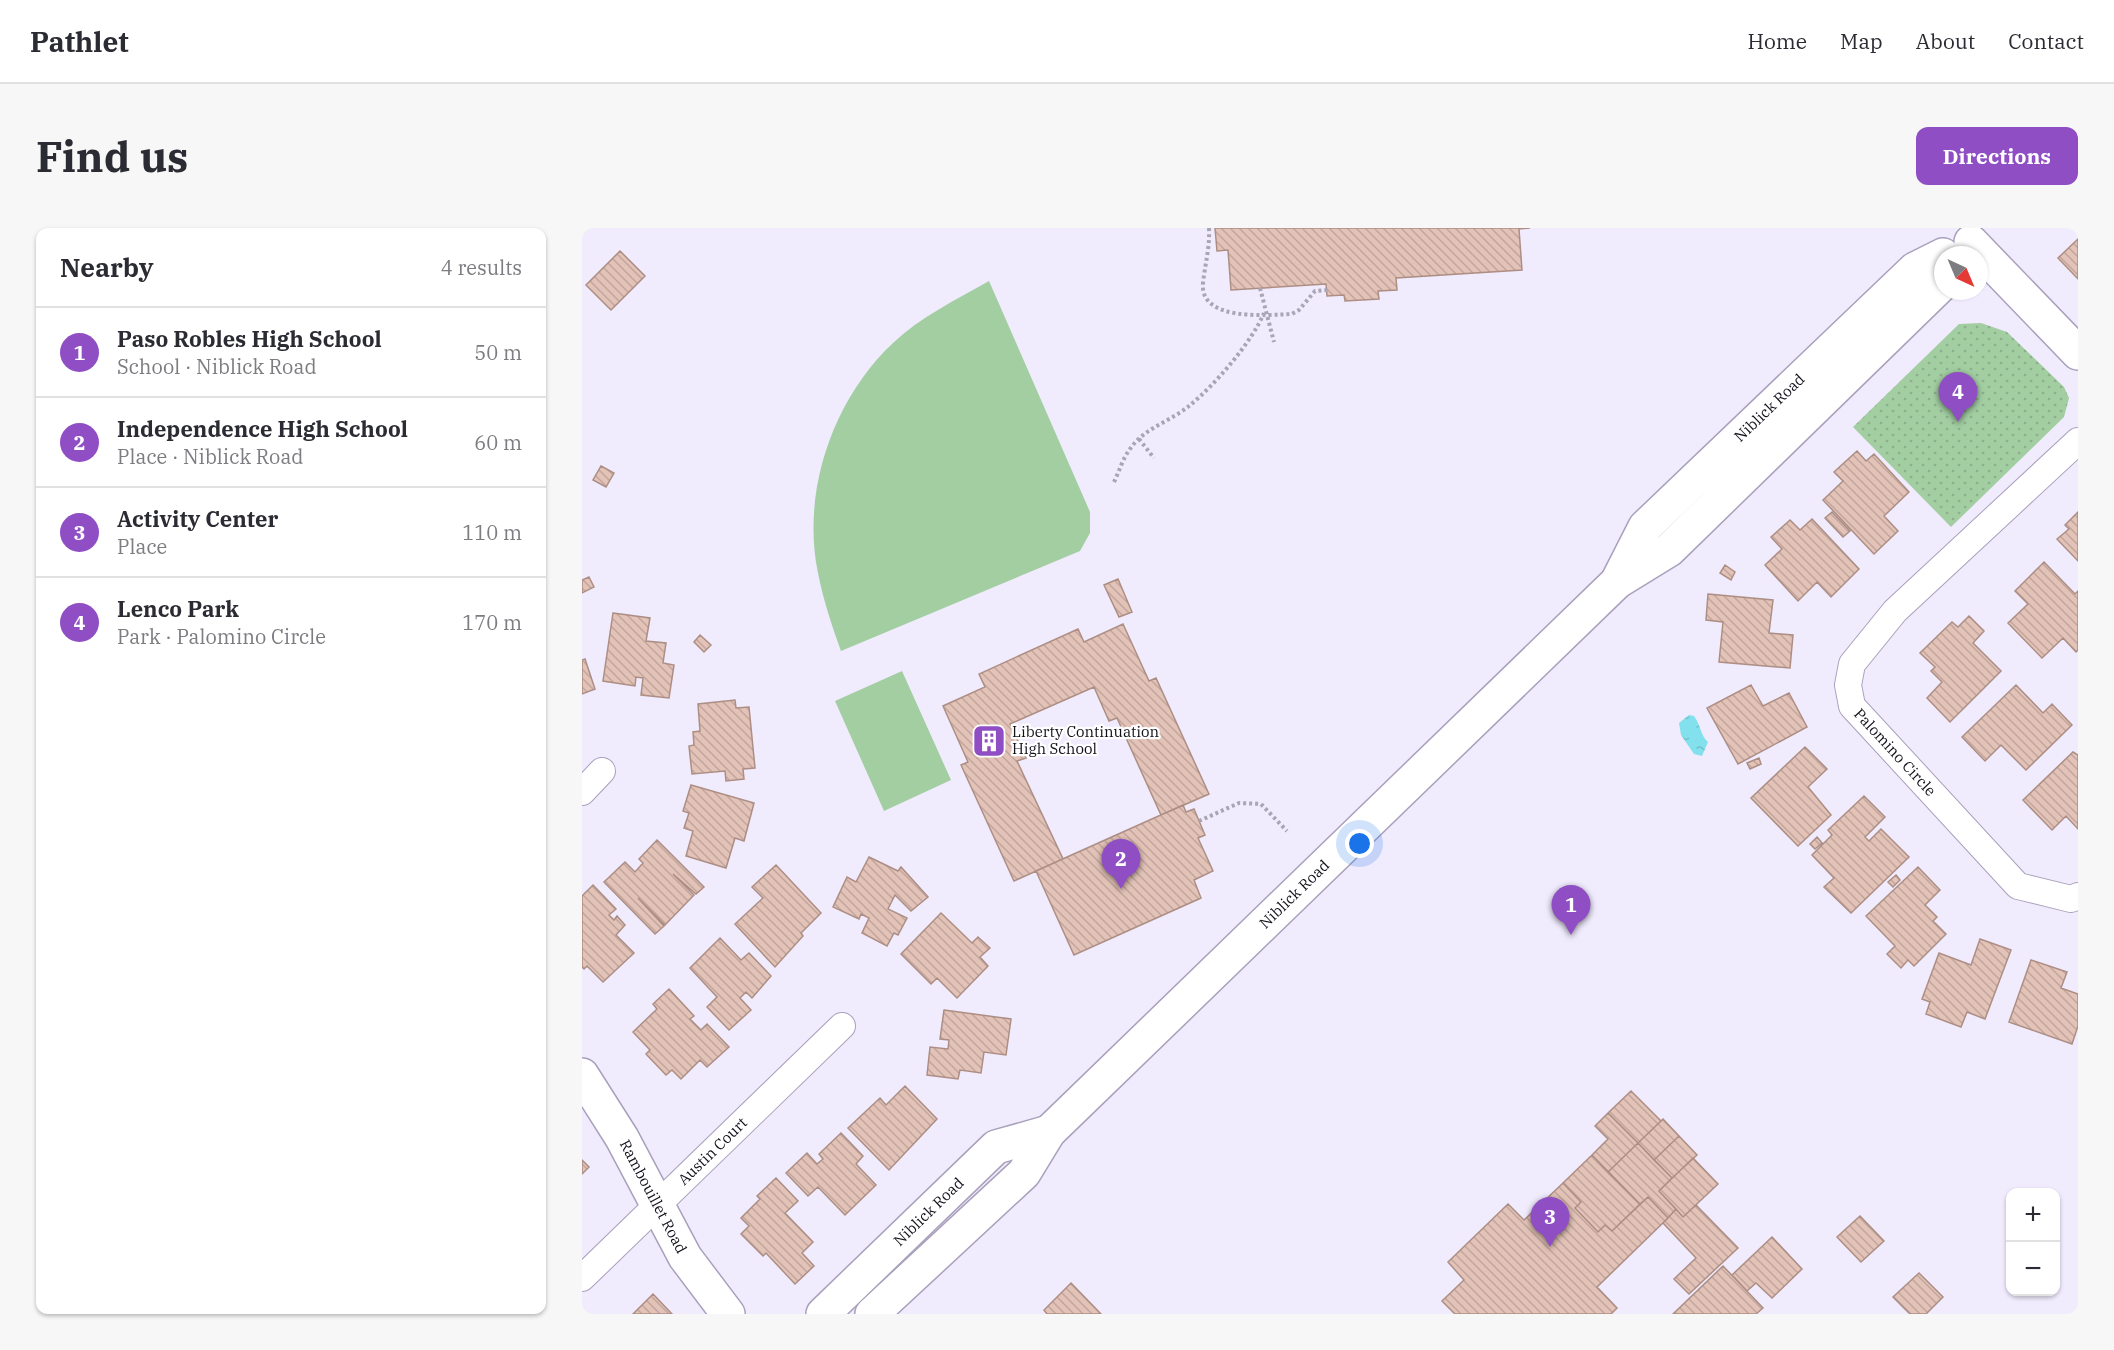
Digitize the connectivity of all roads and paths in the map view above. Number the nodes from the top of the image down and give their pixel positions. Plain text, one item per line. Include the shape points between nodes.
1 (1209, 228) edge
2 (1934, 260) edge
3 (1988, 271) edge
4 (1260, 288) dead end
5 (1327, 290) dead end
6 (1934, 292) edge
7 (1264, 313) junction
8 (1274, 342) dead end
9 (2078, 353) edge
10 (1139, 439) junction
11 (2078, 441) edge
12 (1154, 458) dead end
13 (1114, 482) dead end
14 (1617, 582) junction
15 (602, 771) dead end
16 (582, 792) edge
17 (1199, 820) dead end
18 (1287, 831) dead end
19 (2078, 896) edge
20 (842, 1026) dead end
21 (582, 1075) edge
22 (1049, 1132) junction
23 (657, 1206) junction
24 (582, 1278) edge
25 (728, 1314) edge
26 (823, 1314) edge
27 (872, 1314) edge

1 - 7 path via 1209,259 1203,284 1209,301 1230,314
2 - 14 main road, Niblick Road via 1915,269 1645,527
3 - 9 main road
4 - 7 path
5 - 7 path via 1315,291 1292,314
6 - 14 main road, Niblick Road via 1669,550
7 - 8 path
7 - 10 path via 1240,353 1189,406
10 - 12 path
10 - 13 path
11 - 19 street, Palomino Circle via 1895,611 1852,664 1848,685 1852,706 2018,886 2071,899
14 - 22 main road, Niblick Road
15 - 16 street
17 - 18 path via 1239,803 1261,804
20 - 23 street, Austin Court
21 - 23 main road, Rambouillet Road via 622,1138
22 - 26 main road, Niblick Road via 996,1147
22 - 27 main road, Niblick Road via 1024,1173
23 - 24 street, Austin Court
23 - 25 main road, Rambouillet Road via 685,1257

